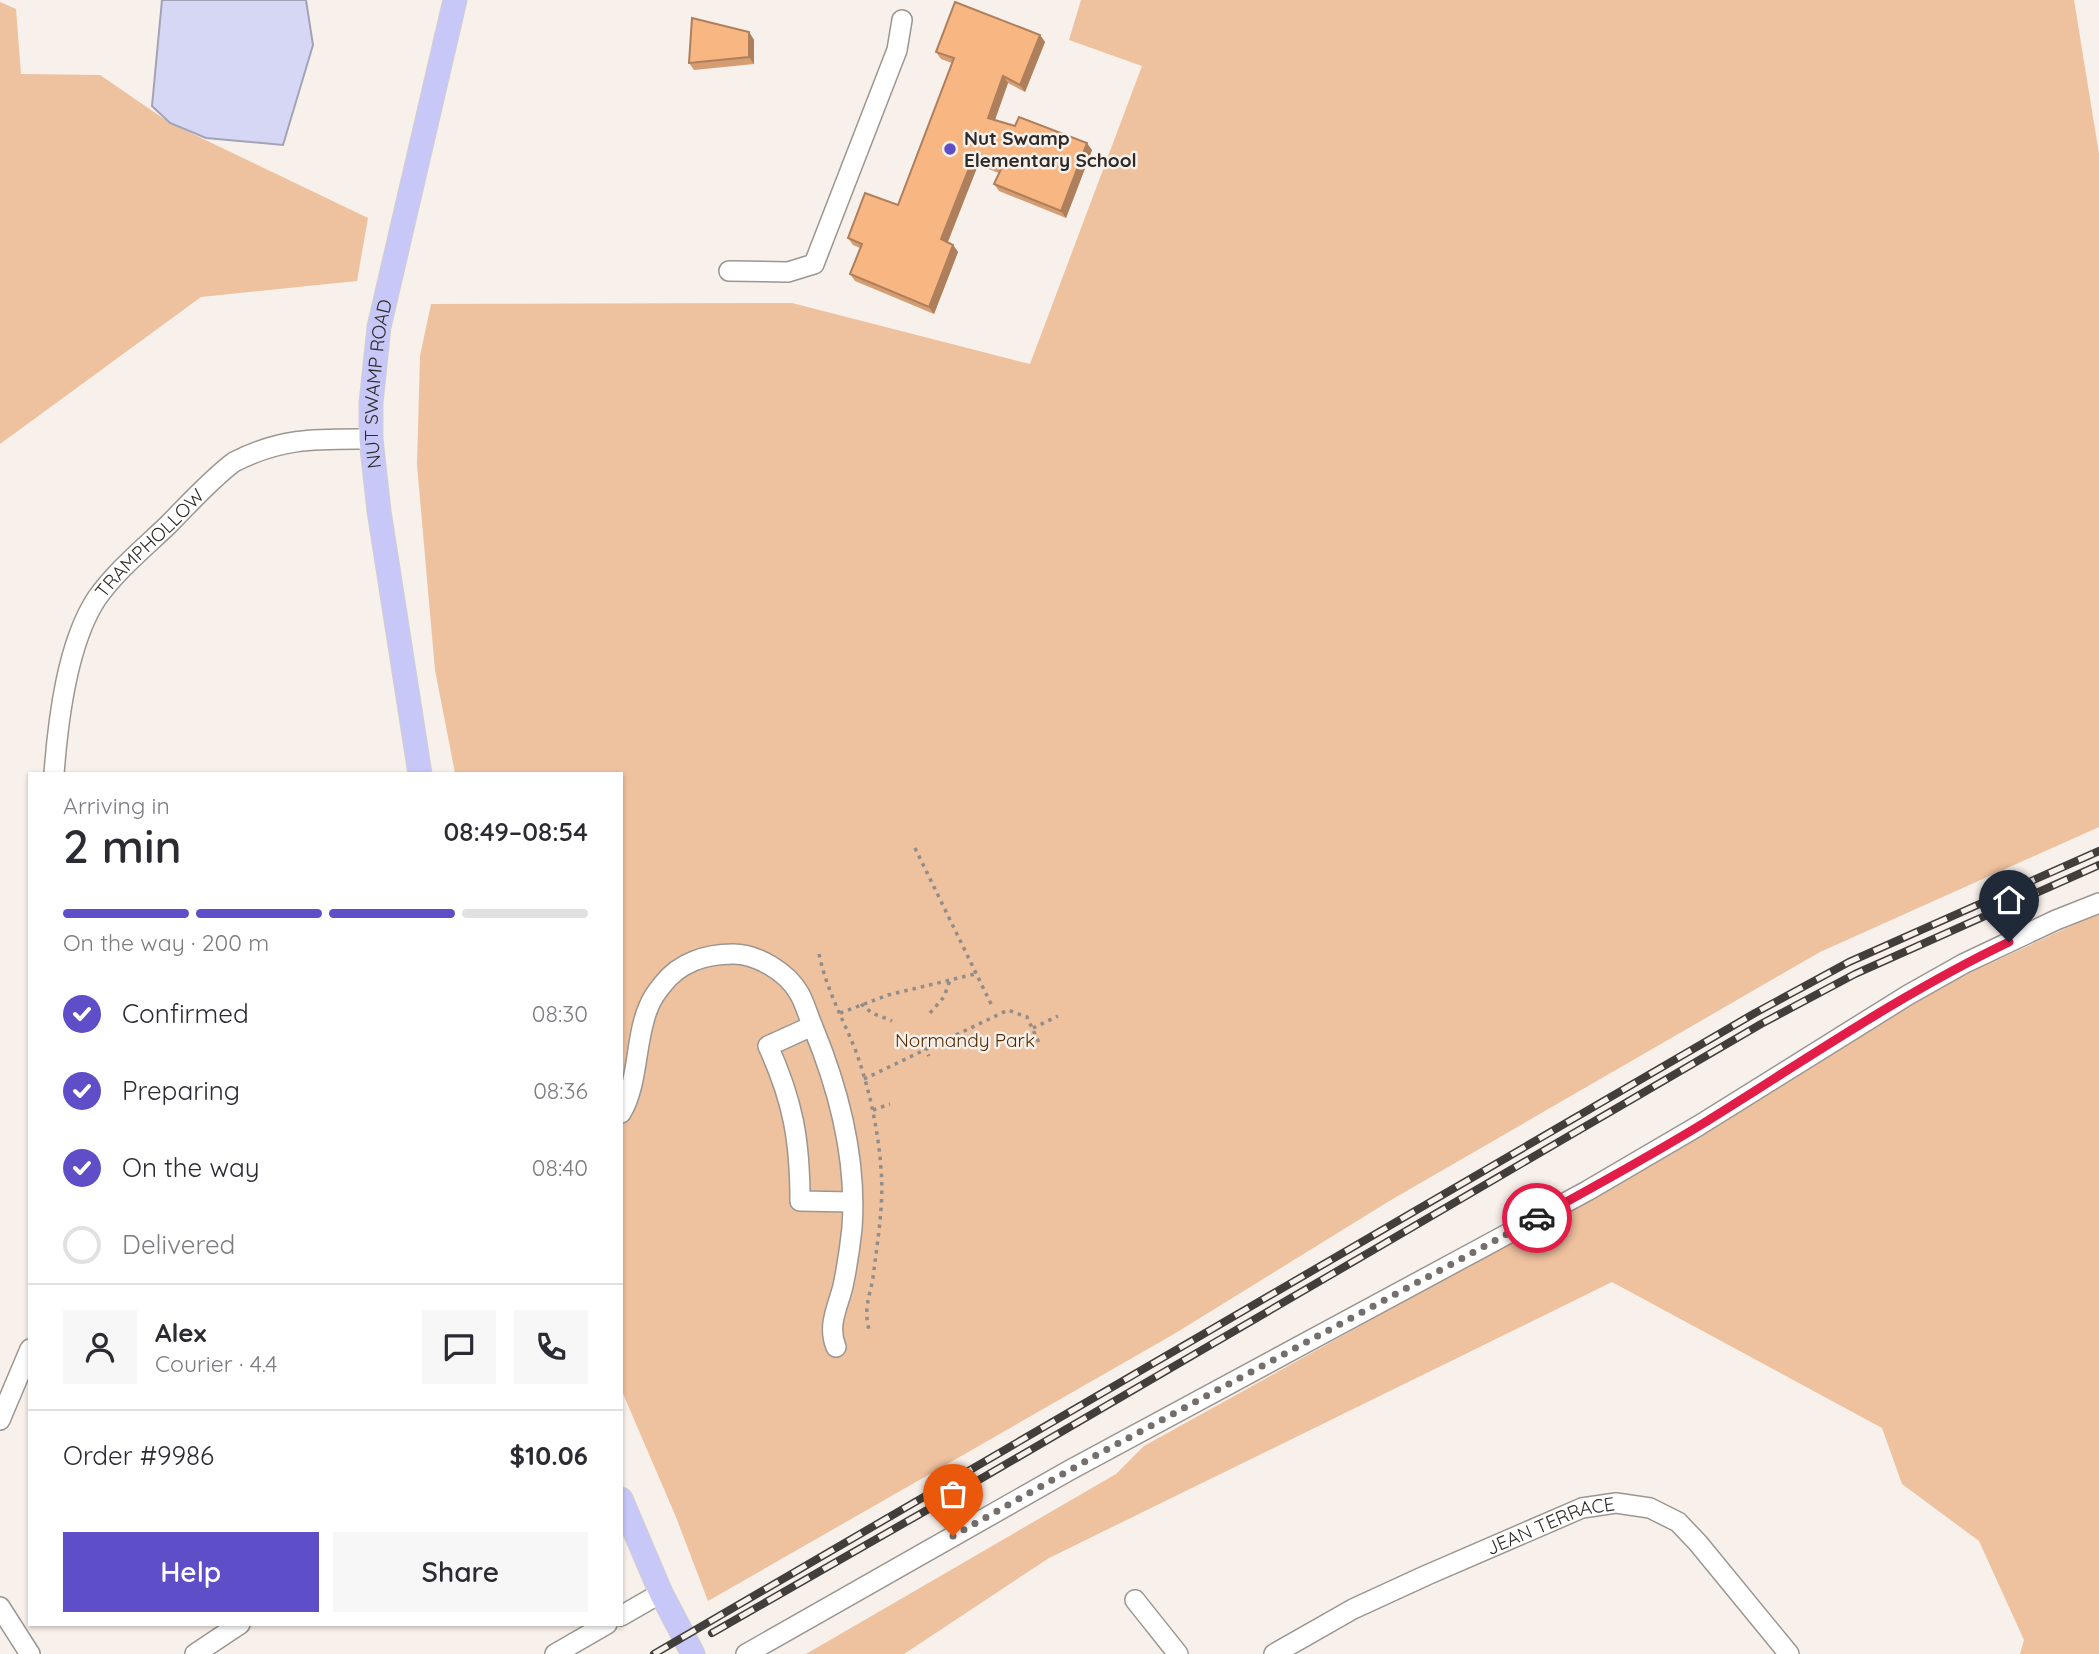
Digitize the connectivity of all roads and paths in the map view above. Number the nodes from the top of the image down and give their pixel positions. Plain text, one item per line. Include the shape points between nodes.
1 (455, 0) edge
2 (902, 20) dead end
3 (729, 271) dead end
4 (371, 439) junction
5 (54, 772) edge
6 (419, 772) edge
7 (915, 849) dead end
8 (2099, 903) edge
9 (976, 974) junction
10 (950, 980) junction
11 (862, 1004) junction
12 (993, 1008) dead end
13 (840, 1013) dead end
14 (930, 1013) dead end
15 (1058, 1016) dead end
16 (892, 1021) dead end
17 (812, 1026) junction
18 (1033, 1028) junction
19 (921, 1039) dead end
20 (1041, 1045) dead end
21 (926, 1049) junction
22 (929, 1056) dead end
23 (864, 1079) dead end
24 (890, 1104) dead end
25 (623, 1108) edge
26 (873, 1110) dead end
27 (851, 1202) junction
28 (836, 1347) dead end
29 (28, 1354) edge
30 (0, 1420) edge
31 (623, 1504) edge
32 (661, 1593) junction
33 (1135, 1600) dead end
34 (0, 1607) edge
35 (623, 1615) edge
36 (237, 1626) edge
37 (604, 1626) edge
38 (30, 1654) edge
39 (195, 1654) edge
40 (555, 1654) edge
41 (693, 1654) edge
42 (746, 1654) edge
43 (1178, 1654) edge
44 (1274, 1654) edge
45 (1789, 1654) edge

1 - 4 main road, NUT SWAMP ROAD via 379,327
2 - 3 street via 897,50 814,264 788,272
4 - 5 street, TRAMPHOLLOW via 308,440 257,450 234,463 119,572 98,597 77,640
4 - 6 main road, NUT SWAMP ROAD
7 - 9 path
8 - 42 street via 1963,964 1587,1191 1082,1464
9 - 10 path
9 - 12 path
10 - 11 path
10 - 14 path via 944,997
11 - 13 path
11 - 16 path
15 - 18 path
17 - 25 street via 798,992 778,970 745,954 713,954 685,964 665,981 648,1006
17 - 27 street via 831,1070 845,1128
17 - 27 street via 768,1046 795,1121 800,1201
18 - 20 path
18 - 21 path via 1027,1017 1008,1010
19 - 21 path
21 - 22 path
21 - 23 path
24 - 26 path
27 - 28 street via 843,1285 832,1322
29 - 30 street
31 - 32 main road
32 - 35 street
32 - 41 main road
33 - 43 street
34 - 38 street
36 - 39 street
37 - 40 street
44 - 45 street, JEAN TERRACE via 1353,1609 1427,1575 1582,1508 1616,1503 1650,1508 1678,1522

